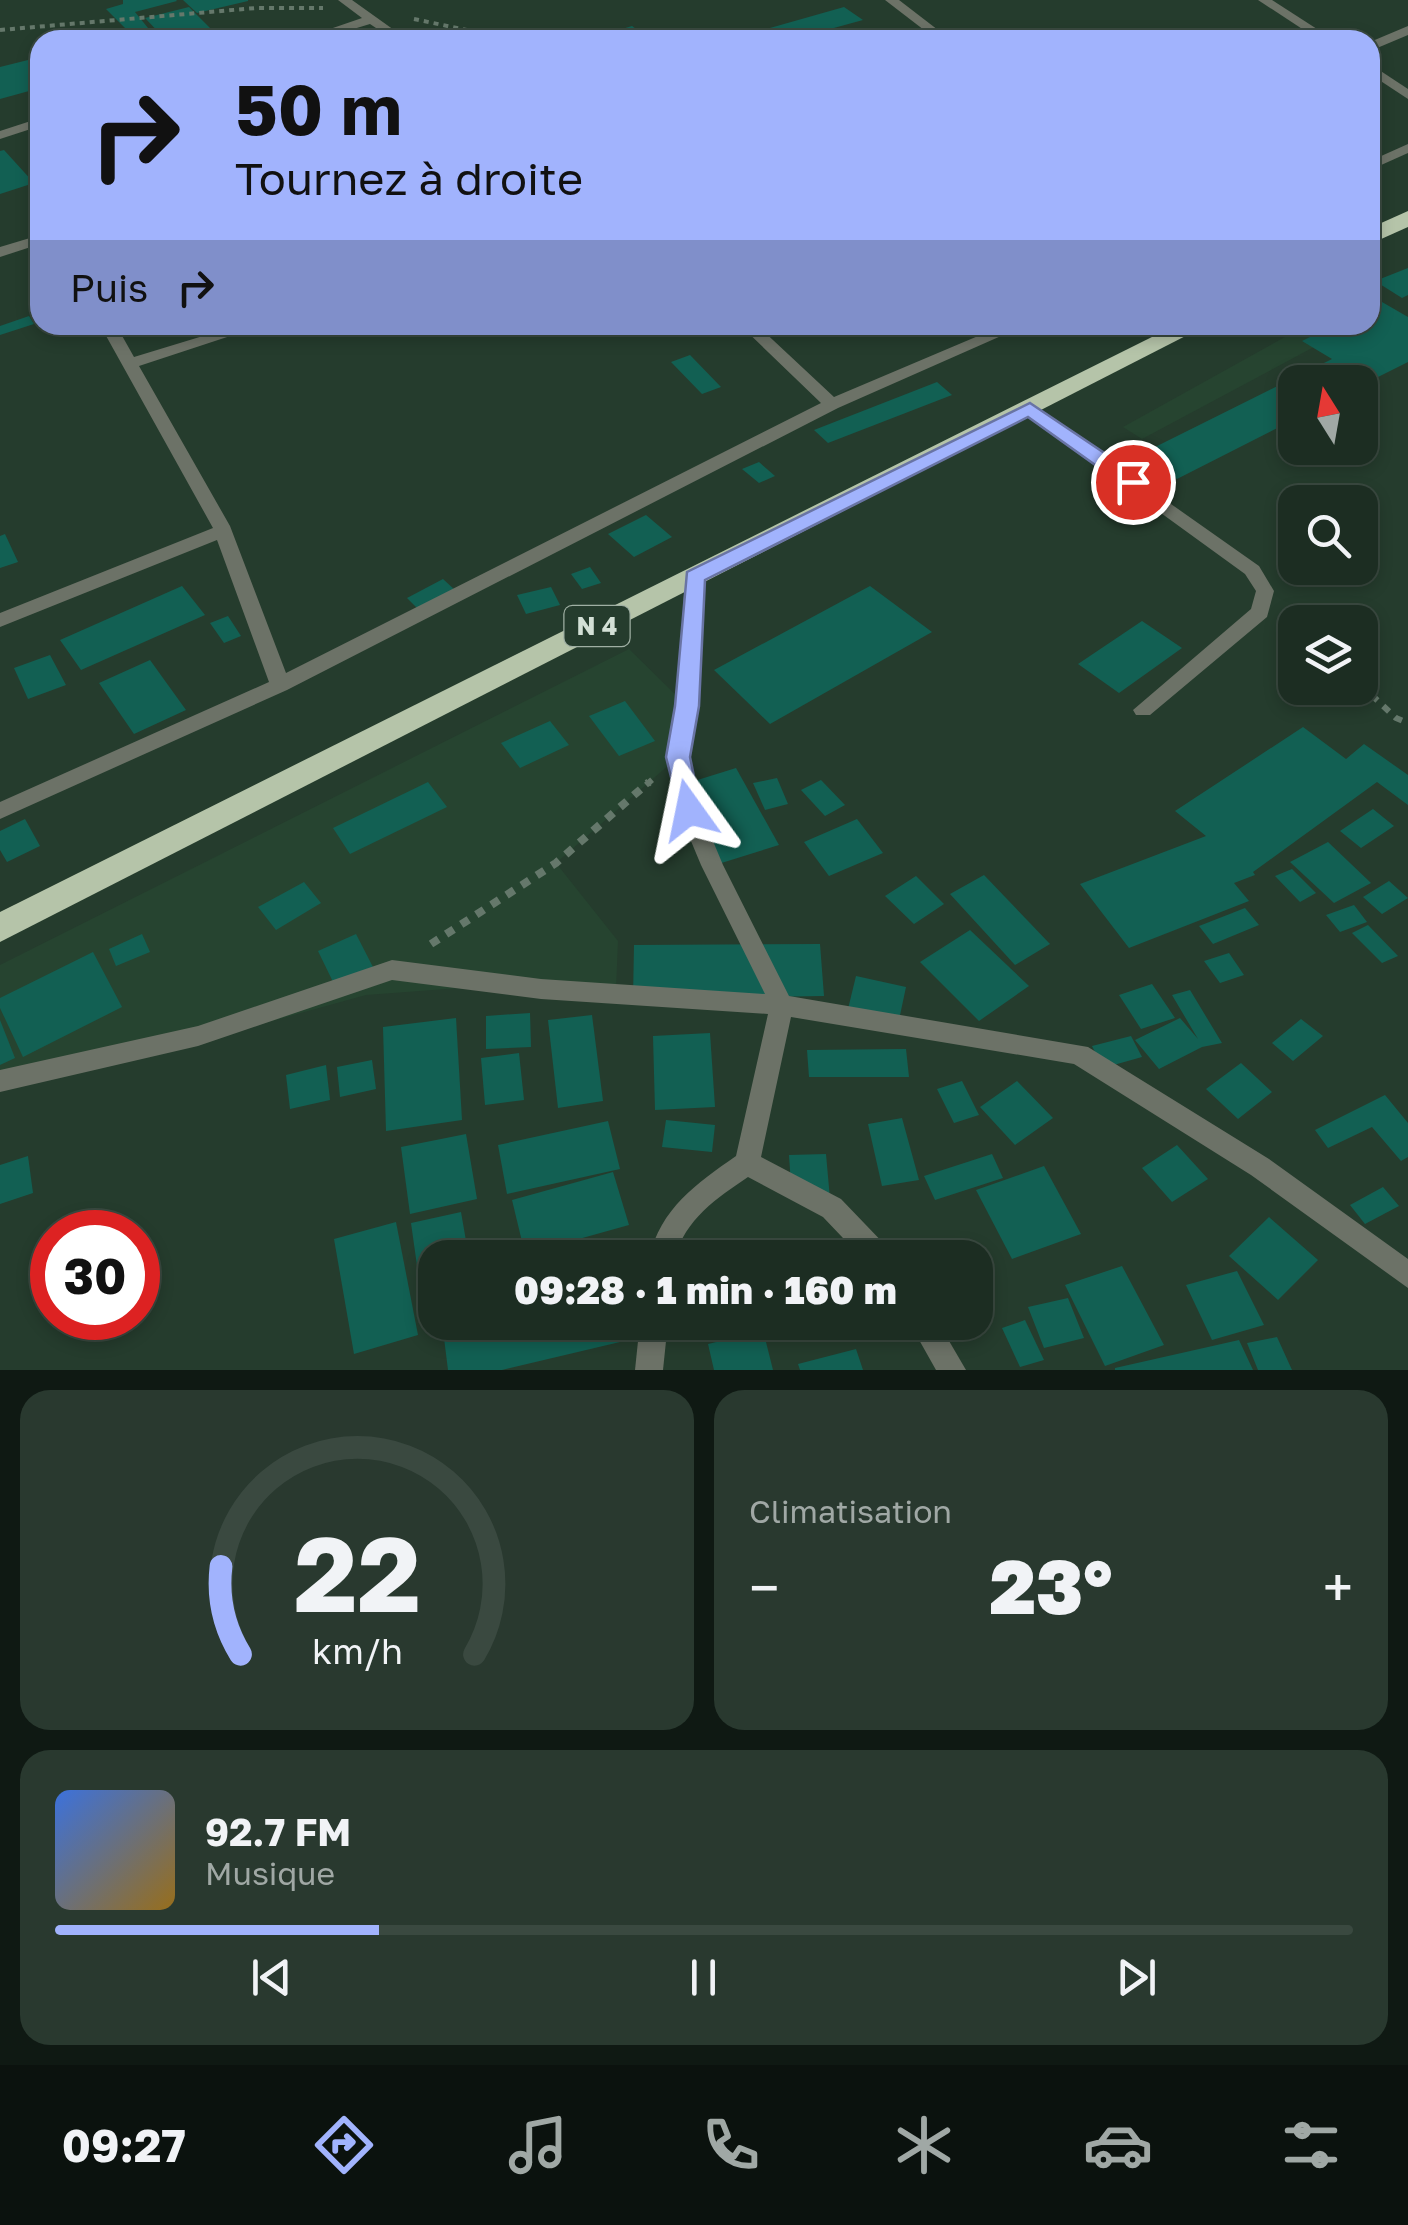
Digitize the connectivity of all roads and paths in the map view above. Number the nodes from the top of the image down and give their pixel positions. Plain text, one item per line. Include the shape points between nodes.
1 (892, 0) edge
2 (1264, 0) edge
3 (350, 4) edge
4 (372, 18) junction
5 (0, 30) edge
6 (335, 30) edge
7 (388, 30) edge
8 (468, 30) edge
9 (932, 30) edge
10 (1312, 30) edge
11 (1408, 30) edge
12 (1380, 43) edge
13 (1380, 75) edge
14 (1408, 95) edge
15 (30, 125) edge
16 (0, 135) edge
17 (1408, 148) edge
18 (1380, 161) edge
19 (1408, 218) edge
20 (1380, 232) edge
21 (30, 242) edge
22 (0, 252) edge
23 (114, 335) edge
24 (223, 335) edge
25 (759, 335) edge
26 (994, 335) edge
27 (1175, 335) edge
28 (130, 363) junction
29 (832, 404) junction
30 (1030, 408) junction
31 (222, 531) junction
32 (694, 577) junction
33 (0, 620) edge
34 (280, 685) junction
35 (1378, 701) edge
36 (1143, 710) dead end
37 (1408, 723) edge
38 (678, 757) junction
39 (0, 811) edge
40 (0, 928) edge
41 (392, 970) junction
42 (782, 1006) junction
43 (0, 1081) edge
44 (747, 1163) junction
45 (670, 1240) edge
46 (863, 1240) edge
47 (1408, 1275) edge
48 (652, 1340) edge
49 (933, 1340) edge
50 (649, 1370) edge
51 (952, 1370) edge

1 - 9 street
2 - 10 street
3 - 4 street
3 - 5 path
3 - 8 path
4 - 6 street
4 - 7 street
11 - 12 street
13 - 14 street
15 - 16 street
17 - 18 street
19 - 20 highway
21 - 22 street
23 - 28 street
24 - 28 street
25 - 29 street
26 - 29 street
27 - 30 highway, N 4
28 - 31 street
29 - 34 street
30 - 32 highway, N 4
30 - 36 street via 1252,570 1265,591 1260,612
31 - 33 street
31 - 34 street
32 - 38 street
32 - 40 highway, N 4
34 - 39 street
35 - 37 path
38 - 41 path via 556,863
38 - 42 street via 704,846
41 - 42 street via 540,989
41 - 43 street via 198,1036
42 - 44 street
42 - 47 street via 1079,1054 1260,1167
44 - 45 street via 699,1196
44 - 46 street via 832,1208
48 - 50 street
49 - 51 street

